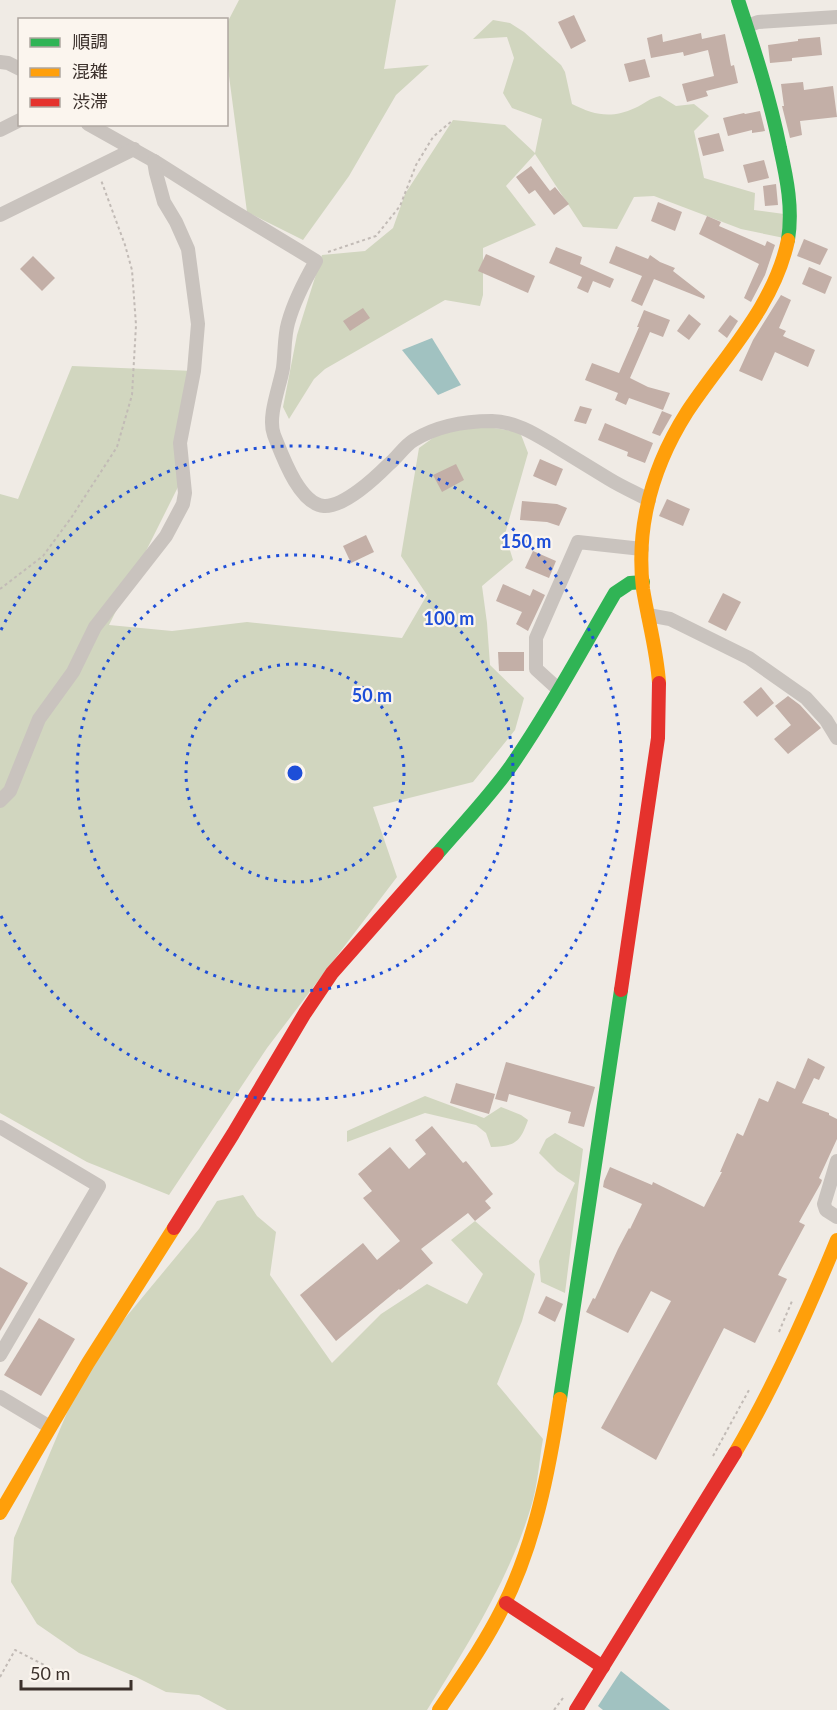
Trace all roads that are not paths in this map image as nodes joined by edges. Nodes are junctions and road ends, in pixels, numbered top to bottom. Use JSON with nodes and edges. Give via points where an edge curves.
{"nodes":[{"id":1,"x":738,"y":0,"type":"edge"},
{"id":2,"x":837,"y":17,"type":"edge"},
{"id":3,"x":747,"y":26,"type":"junction"},
{"id":4,"x":0,"y":62,"type":"edge"},
{"id":5,"x":18,"y":68,"type":"edge"},
{"id":6,"x":18,"y":121,"type":"edge"},
{"id":7,"x":92,"y":126,"type":"edge"},
{"id":8,"x":0,"y":130,"type":"edge"},
{"id":9,"x":134,"y":149,"type":"junction"},
{"id":10,"x":154,"y":161,"type":"junction"},
{"id":11,"x":0,"y":214,"type":"edge"},
{"id":12,"x":649,"y":500,"type":"junction"},
{"id":13,"x":642,"y":549,"type":"junction"},
{"id":14,"x":643,"y":582,"type":"junction"},
{"id":15,"x":648,"y":615,"type":"junction"},
{"id":16,"x":558,"y":689,"type":"junction"},
{"id":17,"x":837,"y":710,"type":"edge"},
{"id":18,"x":824,"y":717,"type":"junction"},
{"id":19,"x":837,"y":738,"type":"edge"},
{"id":20,"x":0,"y":801,"type":"edge"},
{"id":21,"x":0,"y":1127,"type":"edge"},
{"id":22,"x":837,"y":1161,"type":"edge"},
{"id":23,"x":837,"y":1217,"type":"edge"},
{"id":24,"x":837,"y":1240,"type":"edge"},
{"id":25,"x":0,"y":1355,"type":"edge"},
{"id":26,"x":0,"y":1397,"type":"edge"},
{"id":27,"x":50,"y":1428,"type":"junction"},
{"id":28,"x":0,"y":1513,"type":"edge"},
{"id":29,"x":506,"y":1603,"type":"junction"},
{"id":30,"x":603,"y":1667,"type":"junction"},
{"id":31,"x":439,"y":1710,"type":"edge"},
{"id":32,"x":576,"y":1710,"type":"edge"}],
"edges":[{"from":1,"to":3,"type":"street"},
{"from":2,"to":3,"type":"street"},
{"from":3,"to":12,"type":"street","via":[[772,108],[786,176],[790,207],[788,239],[774,282],[757,315],[674,435]]},
{"from":4,"to":5,"type":"street"},
{"from":6,"to":8,"type":"street"},
{"from":7,"to":9,"type":"street"},
{"from":9,"to":10,"type":"street"},
{"from":9,"to":11,"type":"street"},
{"from":10,"to":12,"type":"street","via":[[316,261],[288,323],[272,429],[287,467],[305,497],[324,506],[337,503],[362,489],[411,441],[428,432],[495,421],[526,430]]},
{"from":10,"to":20,"type":"street","via":[[165,202],[188,249],[198,324],[194,371],[180,443],[183,504],[166,536],[95,627],[73,672],[39,719],[10,790]]},
{"from":12,"to":13,"type":"street"},
{"from":13,"to":14,"type":"street"},
{"from":13,"to":16,"type":"street","via":[[578,542],[536,638],[536,669]]},
{"from":14,"to":15,"type":"street"},
{"from":14,"to":16,"type":"street","via":[[630,583],[615,592]]},
{"from":15,"to":18,"type":"street","via":[[670,619],[749,658],[806,698]]},
{"from":15,"to":29,"type":"street","via":[[659,687],[656,755],[556,1427],[537,1520]]},
{"from":16,"to":27,"type":"street","via":[[510,767],[479,807],[332,972]]},
{"from":17,"to":18,"type":"street"},
{"from":18,"to":19,"type":"street"},
{"from":21,"to":25,"type":"street","via":[[99,1186]]},
{"from":22,"to":23,"type":"street","via":[[824,1204]]},
{"from":24,"to":30,"type":"street","via":[[802,1324],[753,1422]]},
{"from":26,"to":27,"type":"street"},
{"from":27,"to":28,"type":"street"},
{"from":29,"to":30,"type":"street"},
{"from":29,"to":31,"type":"street"},
{"from":30,"to":32,"type":"street"}]}
